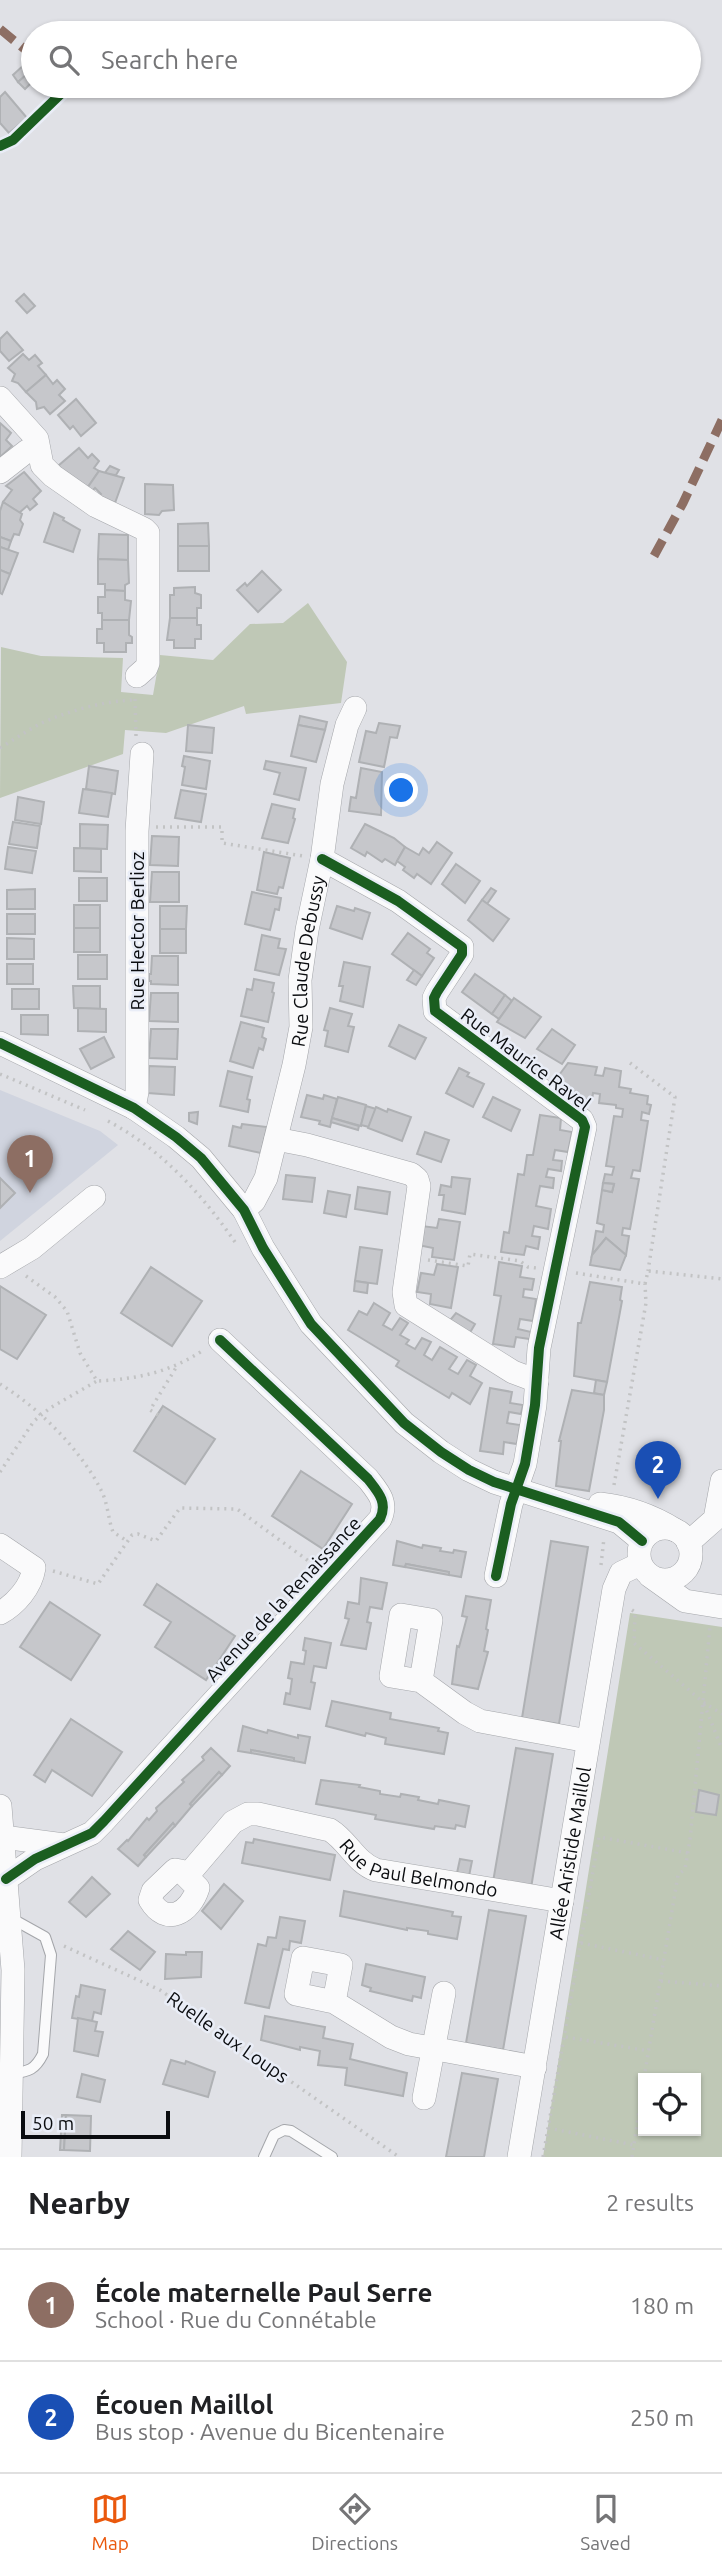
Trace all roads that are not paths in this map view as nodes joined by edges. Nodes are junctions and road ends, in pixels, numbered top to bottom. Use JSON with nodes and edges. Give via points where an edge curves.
{"nodes":[{"id":1,"x":0,"y":398,"type":"edge"},
{"id":2,"x":38,"y":449,"type":"junction"},
{"id":3,"x":0,"y":472,"type":"edge"},
{"id":4,"x":137,"y":676,"type":"road end"},
{"id":5,"x":355,"y":708,"type":"dead end"},
{"id":6,"x":142,"y":754,"type":"road end"},
{"id":7,"x":322,"y":859,"type":"junction"},
{"id":8,"x":0,"y":1044,"type":"edge"},
{"id":9,"x":134,"y":1108,"type":"junction"},
{"id":10,"x":276,"y":1139,"type":"junction"},
{"id":11,"x":94,"y":1197,"type":"dead end"},
{"id":12,"x":244,"y":1210,"type":"junction"},
{"id":13,"x":4,"y":1265,"type":"edge"},
{"id":14,"x":220,"y":1340,"type":"road end"},
{"id":15,"x":537,"y":1381,"type":"junction"},
{"id":16,"x":722,"y":1481,"type":"edge"},
{"id":17,"x":515,"y":1491,"type":"junction"},
{"id":18,"x":544,"y":1499,"type":"junction"},
{"id":19,"x":642,"y":1541,"type":"junction"},
{"id":20,"x":0,"y":1545,"type":"edge"},
{"id":21,"x":685,"y":1545,"type":"junction"},
{"id":22,"x":645,"y":1570,"type":"junction"},
{"id":23,"x":496,"y":1576,"type":"dead end"},
{"id":24,"x":719,"y":1603,"type":"edge"},
{"id":25,"x":0,"y":1613,"type":"edge"},
{"id":26,"x":421,"y":1681,"type":"dead end"},
{"id":27,"x":588,"y":1741,"type":"junction"},
{"id":28,"x":0,"y":1806,"type":"edge"},
{"id":29,"x":1,"y":1837,"type":"edge"},
{"id":30,"x":64,"y":1845,"type":"junction"},
{"id":31,"x":187,"y":1875,"type":"dead end"},
{"id":32,"x":6,"y":1879,"type":"junction"},
{"id":33,"x":562,"y":1901,"type":"junction"},
{"id":34,"x":9,"y":1917,"type":"junction"},
{"id":35,"x":444,"y":1993,"type":"dead end"},
{"id":36,"x":334,"y":2002,"type":"dead end"},
{"id":37,"x":433,"y":2048,"type":"junction"},
{"id":38,"x":535,"y":2067,"type":"junction"},
{"id":39,"x":12,"y":2074,"type":"junction"},
{"id":40,"x":424,"y":2098,"type":"dead end"},
{"id":41,"x":10,"y":2157,"type":"edge"},
{"id":42,"x":264,"y":2157,"type":"edge"},
{"id":43,"x":332,"y":2157,"type":"edge"},
{"id":44,"x":519,"y":2157,"type":"edge"}],
"edges":[{"from":1,"to":2,"type":"street","via":[[37,439]]},
{"from":2,"to":3,"type":"street","via":[[27,451]]},
{"from":2,"to":4,"type":"street","via":[[42,465],[70,490],[148,533],[149,654],[146,668]]},
{"from":5,"to":7,"type":"street","name":"Rue Claude Debussy","via":[[332,784]]},
{"from":6,"to":9,"type":"street","name":"Rue Hector Berlioz"},
{"from":7,"to":10,"type":"street","name":"Rue Claude Debussy","via":[[300,971],[301,1027]]},
{"from":7,"to":15,"type":"street","name":"Rue Maurice Ravel","via":[[398,901],[462,947],[434,998],[435,1011],[582,1120],[585,1127],[548,1300]]},
{"from":8,"to":9,"type":"street"},
{"from":9,"to":12,"type":"street","via":[[201,1158]]},
{"from":10,"to":12,"type":"street","name":"Rue Claude Debussy","via":[[266,1178]]},
{"from":10,"to":15,"type":"street","via":[[385,1166],[417,1179],[406,1305],[513,1372]]},
{"from":11,"to":13,"type":"street"},
{"from":12,"to":17,"type":"street","via":[[311,1324],[404,1423],[469,1470]]},
{"from":14,"to":30,"type":"street","name":"Avenue de la Renaissance","via":[[328,1439],[379,1493],[384,1505],[380,1519],[104,1821],[92,1833]]},
{"from":15,"to":17,"type":"street","via":[[525,1464]]},
{"from":16,"to":21,"type":"street","via":[[715,1518]]},
{"from":17,"to":18,"type":"street"},
{"from":17,"to":23,"type":"street"},
{"from":18,"to":19,"type":"street","via":[[619,1522]]},
{"from":18,"to":21,"type":"street","via":[[611,1505],[652,1516]]},
{"from":19,"to":21,"type":"street","via":[[662,1528]]},
{"from":19,"to":22,"type":"street","via":[[639,1550]]},
{"from":20,"to":25,"type":"street","via":[[34,1568],[22,1594]]},
{"from":21,"to":22,"type":"street","via":[[679,1576],[668,1580]]},
{"from":21,"to":24,"type":"street","via":[[697,1584]]},
{"from":22,"to":24,"type":"street","via":[[685,1601]]},
{"from":22,"to":27,"type":"street","name":"Allée Aristide Maillol","via":[[626,1569],[616,1580]]},
{"from":26,"to":27,"type":"street","via":[[480,1721]]},
{"from":27,"to":33,"type":"street","name":"Allée Aristide Maillol"},
{"from":28,"to":29,"type":"street"},
{"from":29,"to":30,"type":"street"},
{"from":29,"to":32,"type":"street"},
{"from":30,"to":32,"type":"street","name":"Avenue de la Renaissance"},
{"from":31,"to":33,"type":"street","name":"Rue Paul Belmondo","via":[[233,1822],[258,1814],[330,1830],[352,1854],[376,1870]]},
{"from":32,"to":34,"type":"street"},
{"from":33,"to":38,"type":"street","name":"Allée Aristide Maillol"},
{"from":34,"to":39,"type":"street"},
{"from":34,"to":39,"type":"lane","via":[[45,1937],[51,1955],[43,2054],[31,2071]]},
{"from":35,"to":37,"type":"street"},
{"from":36,"to":37,"type":"street","via":[[391,2037]]},
{"from":37,"to":38,"type":"street"},
{"from":37,"to":40,"type":"street"},
{"from":38,"to":44,"type":"street","name":"Allée Aristide Maillol"},
{"from":39,"to":41,"type":"street"},
{"from":42,"to":43,"type":"lane","via":[[275,2135],[284,2130]]}]}
